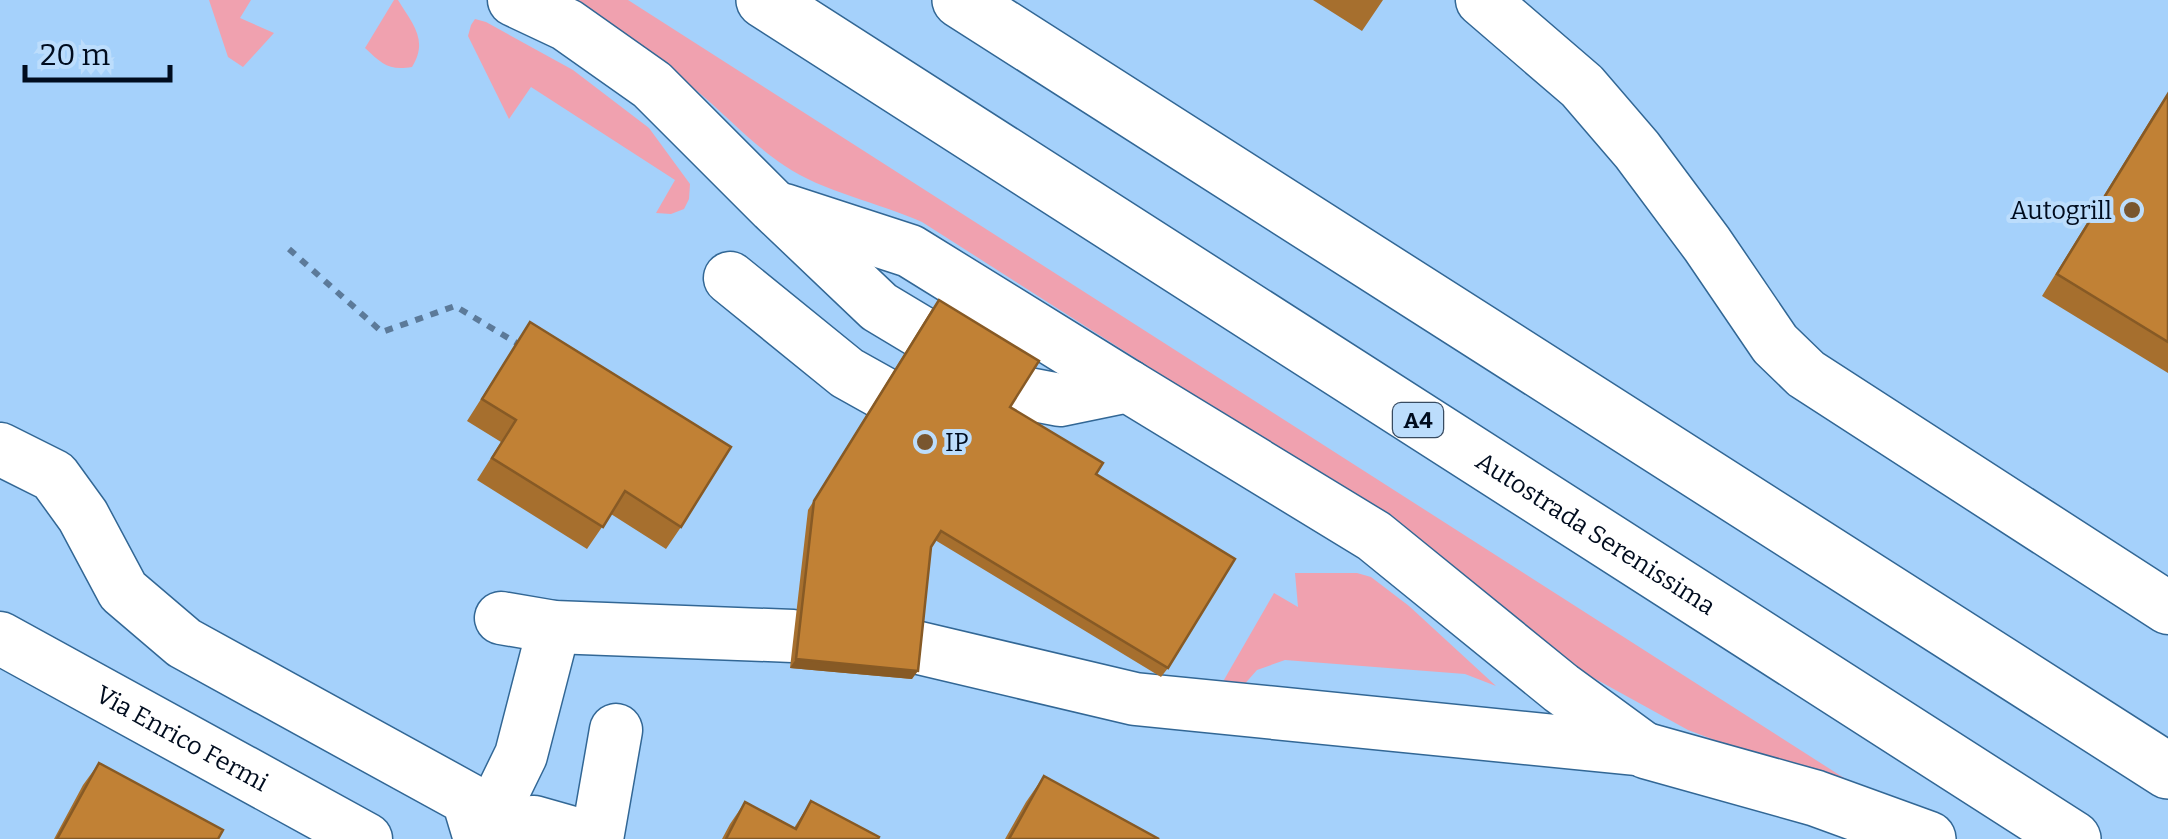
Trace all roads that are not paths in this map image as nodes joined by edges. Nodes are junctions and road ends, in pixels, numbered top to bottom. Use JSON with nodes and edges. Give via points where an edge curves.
{"nodes":[{"id":1,"x":514,"y":0,"type":"edge"},
{"id":2,"x":764,"y":0,"type":"edge"},
{"id":3,"x":960,"y":0,"type":"edge"},
{"id":4,"x":1482,"y":0,"type":"edge"},
{"id":5,"x":774,"y":207,"type":"junction"},
{"id":6,"x":730,"y":278,"type":"dead end"},
{"id":7,"x":919,"y":331,"type":"edge"},
{"id":8,"x":1128,"y":386,"type":"junction"},
{"id":9,"x":881,"y":392,"type":"edge"},
{"id":10,"x":1038,"y":409,"type":"dead end"},
{"id":11,"x":0,"y":449,"type":"edge"},
{"id":12,"x":2168,"y":608,"type":"edge"},
{"id":13,"x":501,"y":618,"type":"dead end"},
{"id":14,"x":554,"y":627,"type":"junction"},
{"id":15,"x":794,"y":636,"type":"edge"},
{"id":16,"x":0,"y":638,"type":"edge"},
{"id":17,"x":915,"y":647,"type":"edge"},
{"id":18,"x":616,"y":730,"type":"dead end"},
{"id":19,"x":1647,"y":751,"type":"junction"},
{"id":20,"x":2168,"y":771,"type":"edge"},
{"id":21,"x":366,"y":839,"type":"edge"},
{"id":22,"x":480,"y":839,"type":"edge"},
{"id":23,"x":596,"y":839,"type":"edge"},
{"id":24,"x":1928,"y":839,"type":"edge"},
{"id":25,"x":2073,"y":839,"type":"edge"}],
"edges":[{"from":1,"to":5,"type":"street","via":[[567,24],[652,85]]},
{"from":2,"to":25,"type":"highway","name":"Autostrada Serenissima","number":"A4"},
{"from":3,"to":20,"type":"highway"},
{"from":4,"to":12,"type":"street","via":[[1582,86],[1649,166],[1775,344],[1806,374]]},
{"from":5,"to":7,"type":"street","via":[[880,307]]},
{"from":5,"to":8,"type":"street","via":[[910,250]]},
{"from":6,"to":9,"type":"street","via":[[847,373]]},
{"from":8,"to":10,"type":"street"},
{"from":8,"to":19,"type":"street","via":[[1374,536]]},
{"from":11,"to":22,"type":"street","via":[[54,476],[123,591],[184,643],[468,799]]},
{"from":13,"to":14,"type":"street"},
{"from":14,"to":15,"type":"street"},
{"from":14,"to":22,"type":"street","via":[[521,756]]},
{"from":16,"to":21,"type":"street","name":"Via Enrico Fermi"},
{"from":17,"to":19,"type":"street","via":[[1135,699]]},
{"from":18,"to":23,"type":"street"},
{"from":19,"to":24,"type":"highway","via":[[1815,798]]},
{"from":22,"to":23,"type":"street","via":[[505,824],[534,822]]}]}
